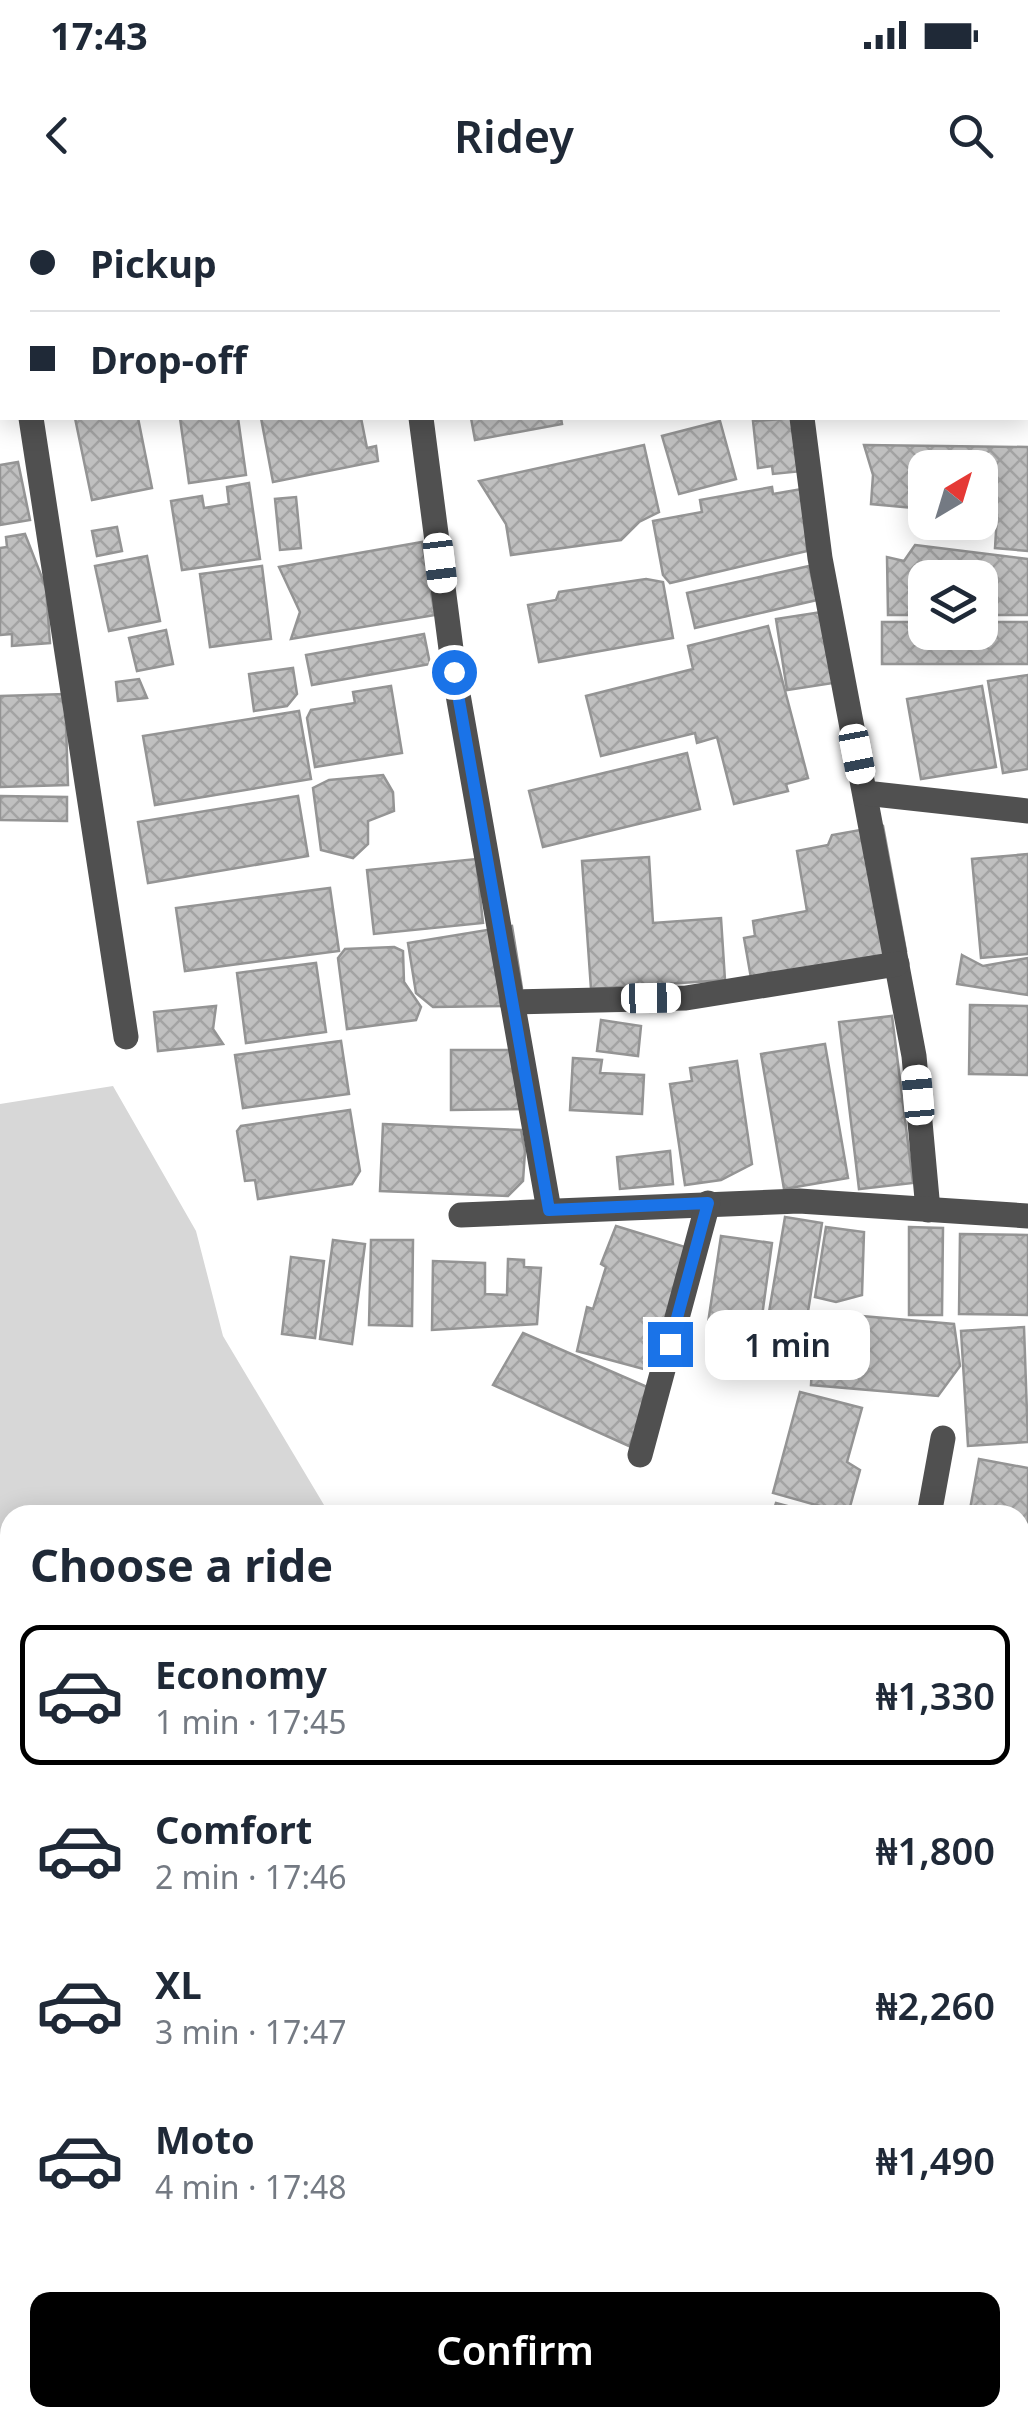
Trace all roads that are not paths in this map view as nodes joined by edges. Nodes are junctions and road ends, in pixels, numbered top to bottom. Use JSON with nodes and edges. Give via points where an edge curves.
{"nodes":[{"id":1,"x":30,"y":420,"type":"edge"},
{"id":2,"x":420,"y":420,"type":"edge"},
{"id":3,"x":802,"y":420,"type":"edge"},
{"id":4,"x":865,"y":793,"type":"junction"},
{"id":5,"x":1028,"y":812,"type":"edge"},
{"id":6,"x":897,"y":964,"type":"junction"},
{"id":7,"x":512,"y":1002,"type":"junction"},
{"id":8,"x":126,"y":1037,"type":"dead end"},
{"id":9,"x":708,"y":1203,"type":"junction"},
{"id":10,"x":549,"y":1210,"type":"junction"},
{"id":11,"x":928,"y":1210,"type":"junction"},
{"id":12,"x":461,"y":1215,"type":"dead end"},
{"id":13,"x":1028,"y":1216,"type":"edge"},
{"id":14,"x":943,"y":1438,"type":"dead end"},
{"id":15,"x":640,"y":1456,"type":"dead end"},
{"id":16,"x":930,"y":1505,"type":"edge"}],
"edges":[{"from":1,"to":8,"type":"street"},
{"from":2,"to":7,"type":"street","via":[[454,672]]},
{"from":3,"to":4,"type":"street","via":[[820,558]]},
{"from":4,"to":5,"type":"street"},
{"from":4,"to":6,"type":"street"},
{"from":6,"to":7,"type":"street","via":[[686,998]]},
{"from":6,"to":11,"type":"street","via":[[914,1056]]},
{"from":7,"to":10,"type":"street"},
{"from":9,"to":10,"type":"street"},
{"from":9,"to":11,"type":"street"},
{"from":9,"to":15,"type":"street"},
{"from":10,"to":12,"type":"street"},
{"from":11,"to":13,"type":"street"},
{"from":14,"to":16,"type":"street"}]}
